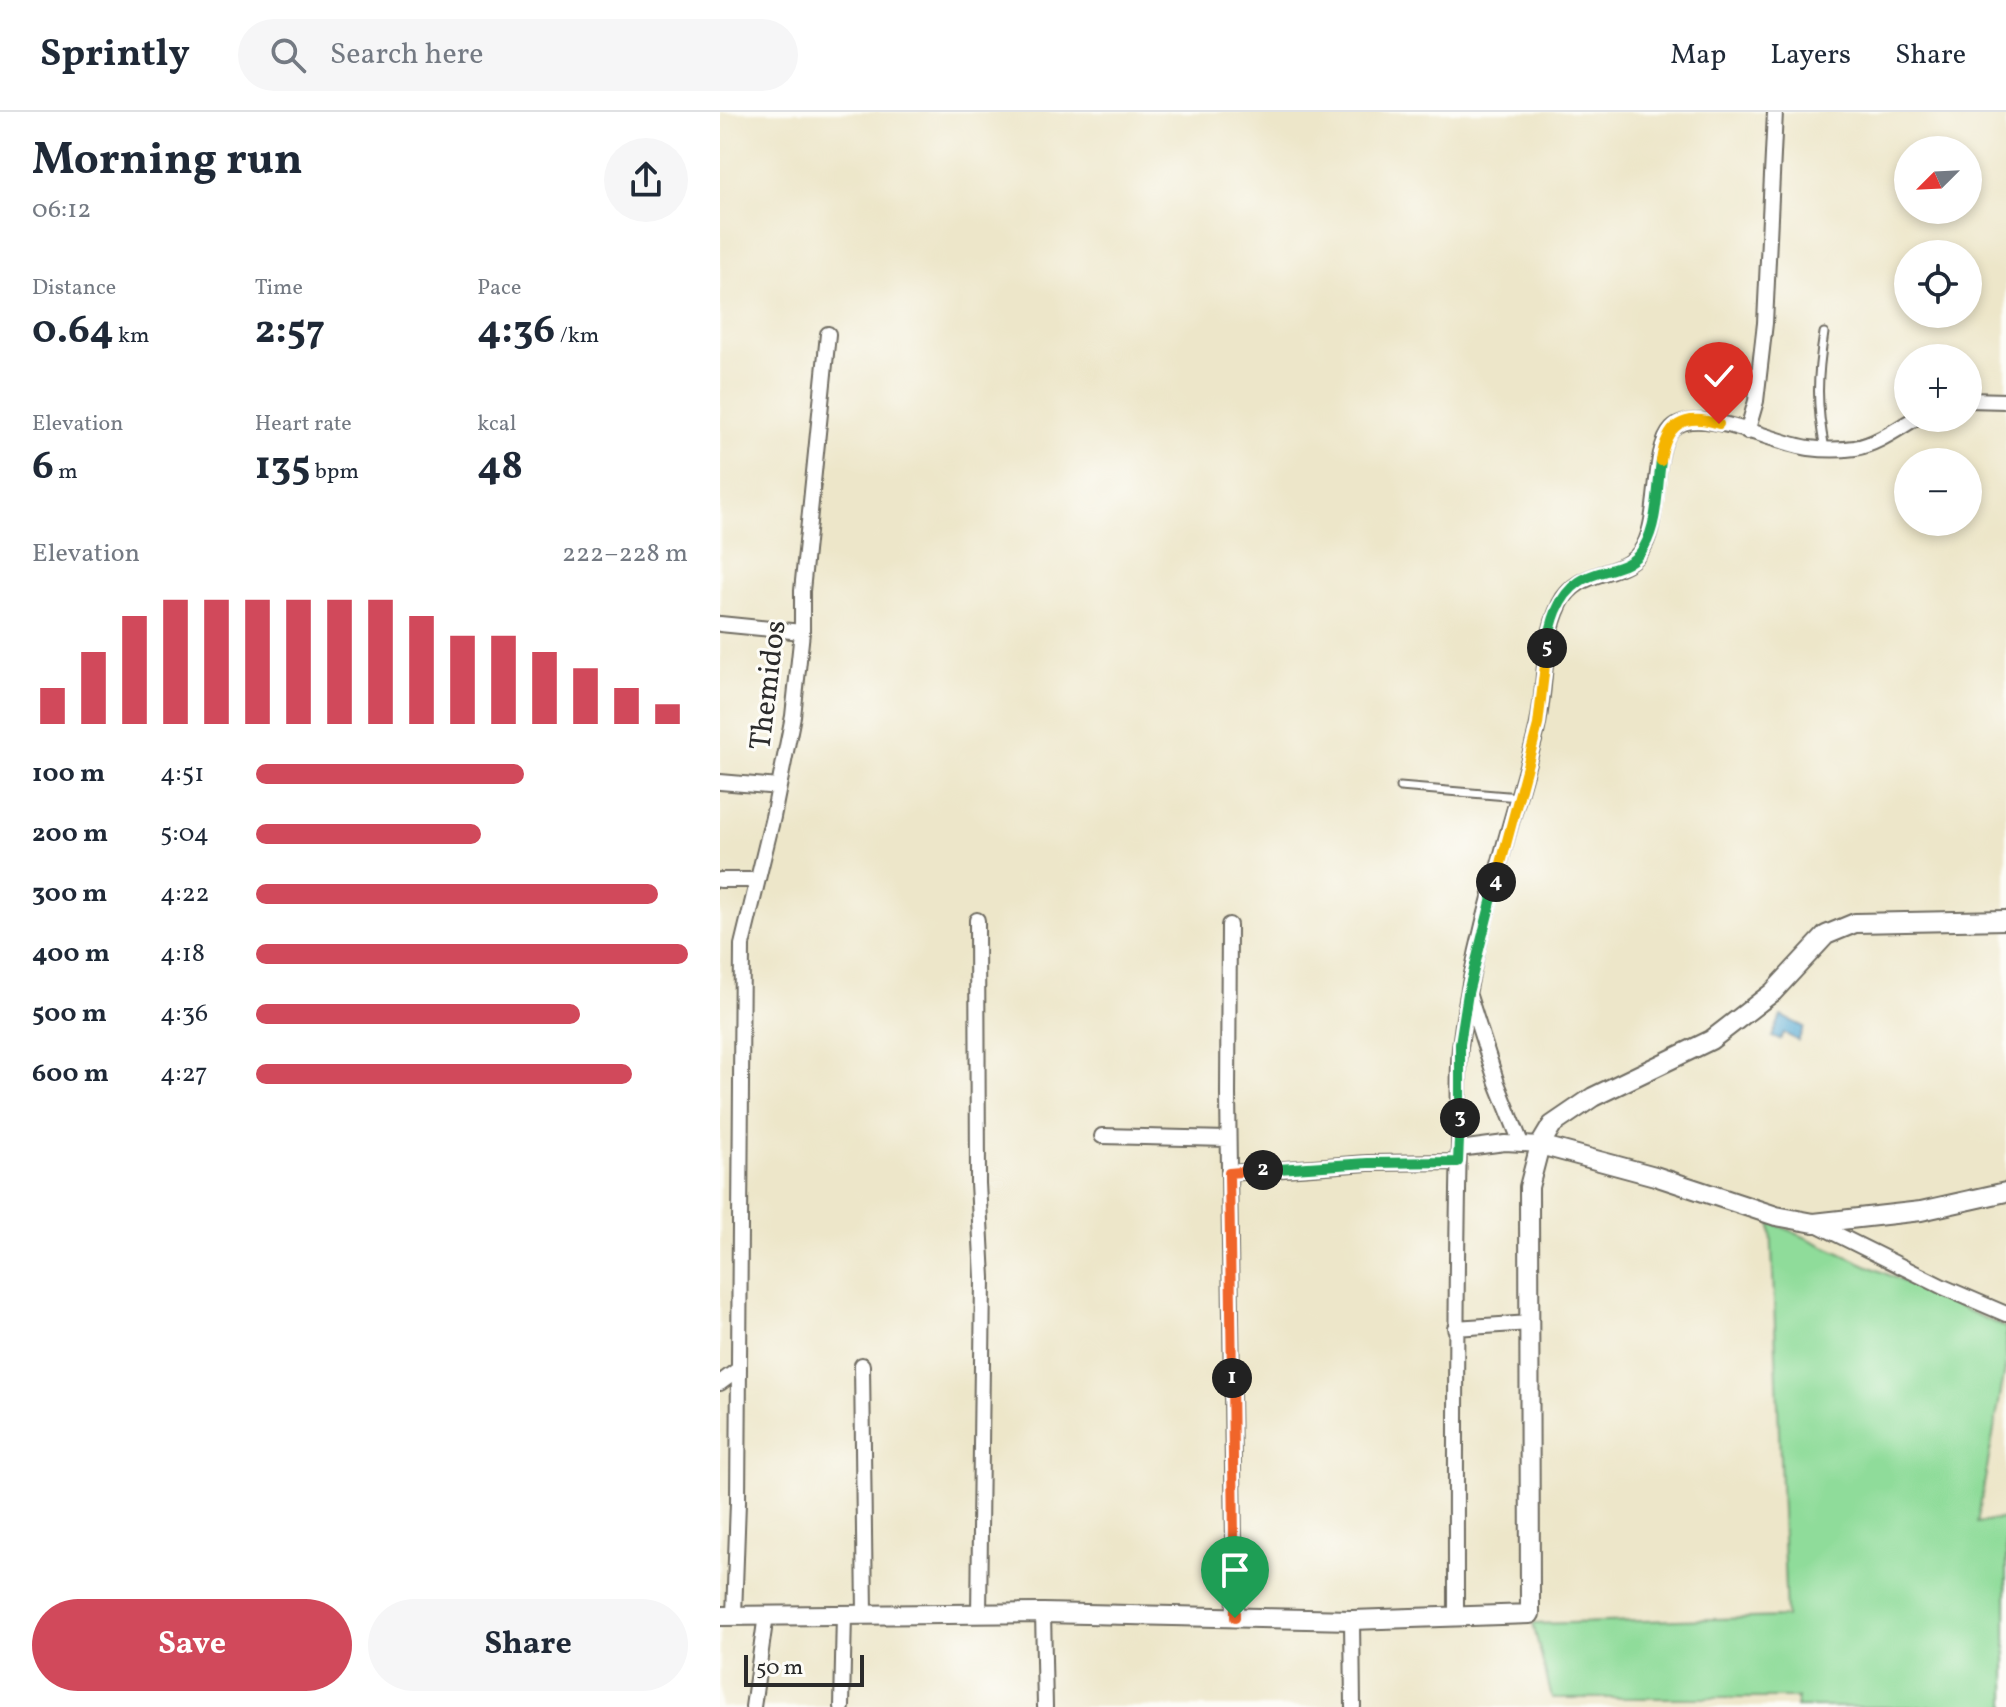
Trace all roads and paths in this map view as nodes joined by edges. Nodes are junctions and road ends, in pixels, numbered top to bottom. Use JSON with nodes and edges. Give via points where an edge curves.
{"nodes":[{"id":1,"x":1775,"y":112,"type":"edge"},
{"id":2,"x":1824,"y":333,"type":"dead end"},
{"id":3,"x":828,"y":334,"type":"dead end"},
{"id":4,"x":2006,"y":388,"type":"edge"},
{"id":5,"x":1982,"y":399,"type":"edge"},
{"id":6,"x":1986,"y":399,"type":"junction"},
{"id":7,"x":2006,"y":401,"type":"edge"},
{"id":8,"x":1894,"y":431,"type":"edge"},
{"id":9,"x":1747,"y":432,"type":"junction"},
{"id":10,"x":1825,"y":449,"type":"junction"},
{"id":11,"x":720,"y":624,"type":"edge"},
{"id":12,"x":802,"y":632,"type":"junction"},
{"id":13,"x":720,"y":782,"type":"edge"},
{"id":14,"x":779,"y":787,"type":"junction"},
{"id":15,"x":1400,"y":787,"type":"dead end"},
{"id":16,"x":1519,"y":797,"type":"junction"},
{"id":17,"x":720,"y":880,"type":"edge"},
{"id":18,"x":757,"y":880,"type":"junction"},
{"id":19,"x":977,"y":920,"type":"dead end"},
{"id":20,"x":2006,"y":920,"type":"edge"},
{"id":21,"x":1229,"y":925,"type":"dead end"},
{"id":22,"x":1468,"y":993,"type":"junction"},
{"id":23,"x":1102,"y":1136,"type":"dead end"},
{"id":24,"x":1228,"y":1139,"type":"junction"},
{"id":25,"x":1530,"y":1144,"type":"junction"},
{"id":26,"x":1459,"y":1156,"type":"junction"},
{"id":27,"x":1229,"y":1173,"type":"junction"},
{"id":28,"x":2006,"y":1192,"type":"edge"},
{"id":29,"x":1814,"y":1223,"type":"junction"},
{"id":30,"x":2006,"y":1314,"type":"edge"},
{"id":31,"x":1530,"y":1323,"type":"junction"},
{"id":32,"x":1455,"y":1328,"type":"junction"},
{"id":33,"x":862,"y":1365,"type":"dead end"},
{"id":34,"x":739,"y":1369,"type":"junction"},
{"id":35,"x":720,"y":1383,"type":"edge"},
{"id":36,"x":1043,"y":1613,"type":"junction"},
{"id":37,"x":844,"y":1614,"type":"junction"},
{"id":38,"x":865,"y":1614,"type":"junction"},
{"id":39,"x":727,"y":1615,"type":"edge"},
{"id":40,"x":766,"y":1615,"type":"junction"},
{"id":41,"x":979,"y":1615,"type":"junction"},
{"id":42,"x":1456,"y":1616,"type":"junction"},
{"id":43,"x":1235,"y":1618,"type":"junction"},
{"id":44,"x":1352,"y":1620,"type":"junction"},
{"id":45,"x":753,"y":1707,"type":"edge"},
{"id":46,"x":842,"y":1707,"type":"edge"},
{"id":47,"x":1045,"y":1707,"type":"edge"},
{"id":48,"x":1353,"y":1707,"type":"edge"}],
"edges":[{"from":1,"to":9,"type":"street","via":[[1765,323]]},
{"from":2,"to":10,"type":"lane","via":[[1817,409]]},
{"from":3,"to":12,"type":"street","name":"Themidos"},
{"from":4,"to":6,"type":"street"},
{"from":5,"to":6,"type":"street"},
{"from":6,"to":7,"type":"street"},
{"from":8,"to":10,"type":"street","via":[[1859,447]]},
{"from":9,"to":10,"type":"street"},
{"from":9,"to":16,"type":"street","via":[[1708,420],[1673,427],[1664,440],[1644,548],[1622,568],[1580,580],[1563,598],[1553,619],[1538,725]]},
{"from":11,"to":12,"type":"street"},
{"from":12,"to":14,"type":"street","name":"Themidos"},
{"from":13,"to":14,"type":"street"},
{"from":14,"to":18,"type":"street","name":"Themidos"},
{"from":15,"to":16,"type":"lane"},
{"from":16,"to":22,"type":"street"},
{"from":17,"to":18,"type":"street"},
{"from":18,"to":34,"type":"street","name":"Themidos","via":[[742,945]]},
{"from":19,"to":41,"type":"street","via":[[983,1278]]},
{"from":20,"to":25,"type":"street","via":[[1855,923],[1826,935],[1773,992],[1711,1040],[1593,1097]]},
{"from":21,"to":24,"type":"street"},
{"from":22,"to":25,"type":"street","via":[[1497,1083]]},
{"from":22,"to":26,"type":"street","via":[[1460,1044]]},
{"from":23,"to":24,"type":"street"},
{"from":24,"to":27,"type":"street"},
{"from":25,"to":26,"type":"street"},
{"from":25,"to":29,"type":"street"},
{"from":25,"to":31,"type":"street"},
{"from":26,"to":27,"type":"street"},
{"from":26,"to":32,"type":"street"},
{"from":27,"to":43,"type":"street"},
{"from":28,"to":29,"type":"street","via":[[1921,1211]]},
{"from":29,"to":30,"type":"street"},
{"from":31,"to":32,"type":"street"},
{"from":31,"to":42,"type":"street","via":[[1530,1614]]},
{"from":32,"to":42,"type":"street"},
{"from":33,"to":38,"type":"street"},
{"from":34,"to":35,"type":"street"},
{"from":34,"to":39,"type":"street","name":"Themidos","via":[[738,1502]]},
{"from":36,"to":41,"type":"street"},
{"from":36,"to":43,"type":"street"},
{"from":36,"to":47,"type":"street"},
{"from":37,"to":38,"type":"street"},
{"from":37,"to":40,"type":"street"},
{"from":37,"to":46,"type":"street"},
{"from":38,"to":41,"type":"street"},
{"from":39,"to":40,"type":"street"},
{"from":40,"to":45,"type":"street"},
{"from":42,"to":44,"type":"street"},
{"from":43,"to":44,"type":"street"},
{"from":44,"to":48,"type":"street"}]}
